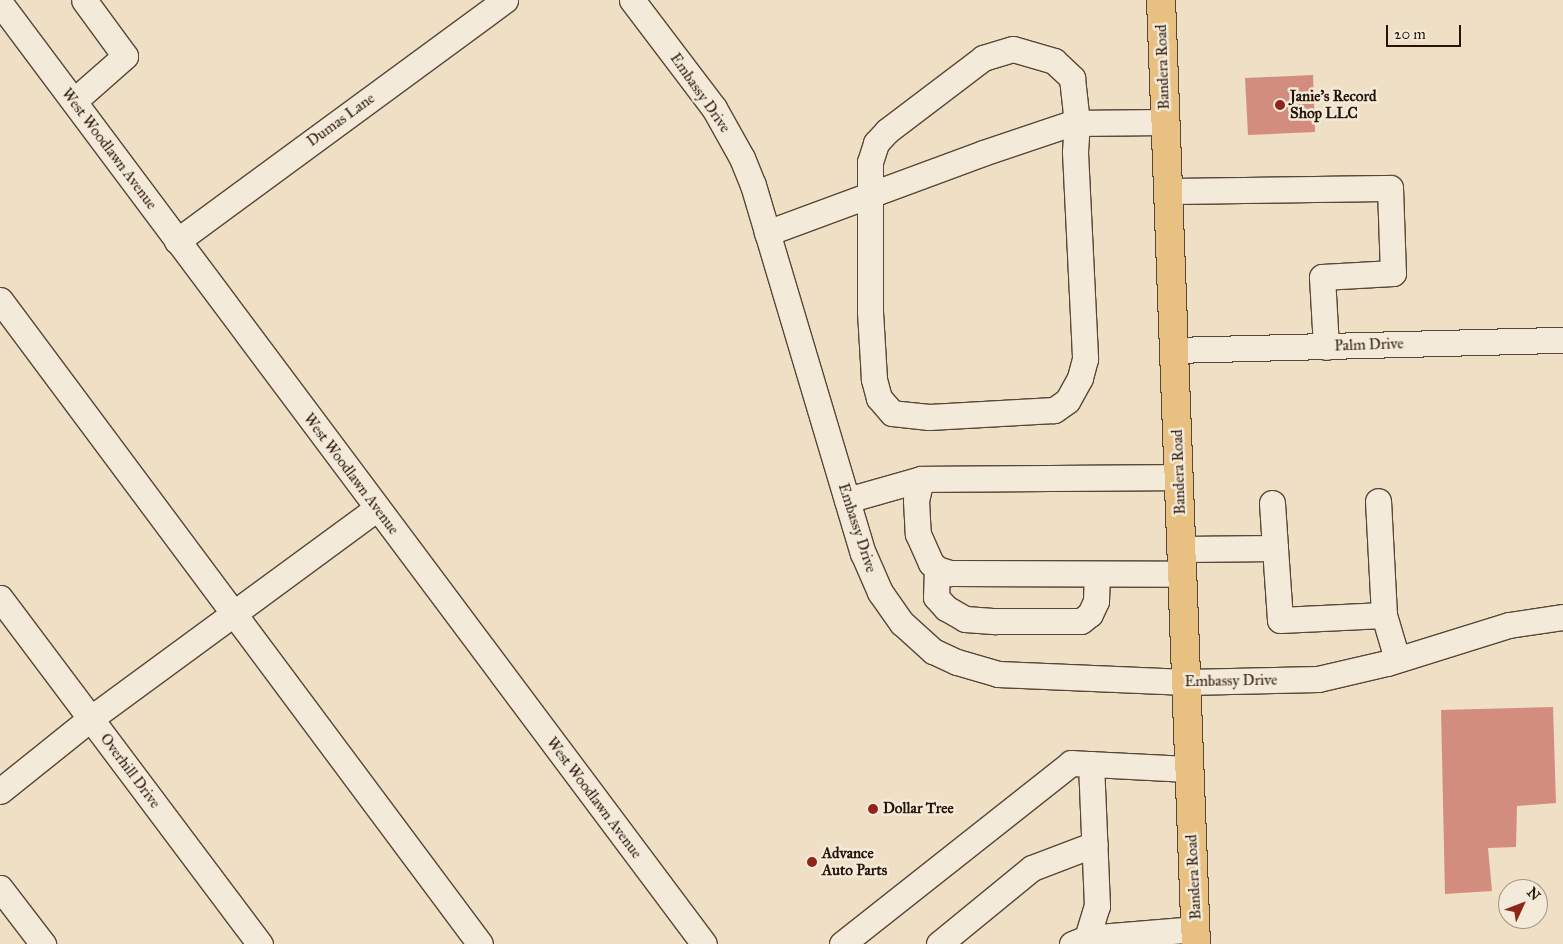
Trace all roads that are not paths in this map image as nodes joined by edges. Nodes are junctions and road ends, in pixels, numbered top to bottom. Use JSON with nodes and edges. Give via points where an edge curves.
{"nodes":[{"id":1,"x":84,"y":0,"type":"edge"},
{"id":2,"x":505,"y":0,"type":"edge"},
{"id":3,"x":632,"y":0,"type":"edge"},
{"id":4,"x":1161,"y":0,"type":"edge"},
{"id":5,"x":0,"y":4,"type":"edge"},
{"id":6,"x":74,"y":101,"type":"junction"},
{"id":7,"x":1165,"y":122,"type":"junction"},
{"id":8,"x":1077,"y":123,"type":"junction"},
{"id":9,"x":1168,"y":191,"type":"junction"},
{"id":10,"x":872,"y":194,"type":"junction"},
{"id":11,"x":767,"y":233,"type":"junction"},
{"id":12,"x":177,"y":241,"type":"junction"},
{"id":13,"x":0,"y":300,"type":"edge"},
{"id":14,"x":1563,"y":340,"type":"edge"},
{"id":15,"x":1326,"y":346,"type":"junction"},
{"id":16,"x":1174,"y":350,"type":"junction"},
{"id":17,"x":1179,"y":477,"type":"junction"},
{"id":18,"x":921,"y":479,"type":"junction"},
{"id":19,"x":847,"y":500,"type":"junction"},
{"id":20,"x":1378,"y":501,"type":"dead end"},
{"id":21,"x":1272,"y":503,"type":"dead end"},
{"id":22,"x":377,"y":508,"type":"junction"},
{"id":23,"x":1275,"y":548,"type":"junction"},
{"id":24,"x":1183,"y":562,"type":"junction"},
{"id":25,"x":937,"y":570,"type":"junction"},
{"id":26,"x":1097,"y":574,"type":"junction"},
{"id":27,"x":0,"y":598,"type":"edge"},
{"id":28,"x":235,"y":614,"type":"junction"},
{"id":29,"x":1384,"y":616,"type":"junction"},
{"id":30,"x":1563,"y":616,"type":"edge"},
{"id":31,"x":1397,"y":659,"type":"junction"},
{"id":32,"x":1187,"y":682,"type":"junction"},
{"id":33,"x":90,"y":719,"type":"junction"},
{"id":34,"x":1091,"y":764,"type":"junction"},
{"id":35,"x":1190,"y":769,"type":"junction"},
{"id":36,"x":0,"y":791,"type":"edge"},
{"id":37,"x":1095,"y":844,"type":"junction"},
{"id":38,"x":0,"y":888,"type":"edge"},
{"id":39,"x":1196,"y":937,"type":"edge"},
{"id":40,"x":1082,"y":942,"type":"edge"},
{"id":41,"x":43,"y":944,"type":"edge"},
{"id":42,"x":260,"y":944,"type":"edge"},
{"id":43,"x":480,"y":944,"type":"edge"},
{"id":44,"x":704,"y":944,"type":"edge"},
{"id":45,"x":842,"y":944,"type":"edge"},
{"id":46,"x":939,"y":944,"type":"edge"}],
"edges":[{"from":1,"to":6,"type":"street","via":[[125,56]]},
{"from":2,"to":12,"type":"street","name":"Dumas Lane"},
{"from":3,"to":11,"type":"street","name":"Embassy Drive","via":[[714,108],[742,158]]},
{"from":4,"to":7,"type":"main road","name":"Bandera Road"},
{"from":5,"to":6,"type":"street","name":"West Woodlawn Avenue"},
{"from":6,"to":12,"type":"street","name":"West Woodlawn Avenue"},
{"from":7,"to":8,"type":"street"},
{"from":7,"to":9,"type":"main road","name":"Bandera Road"},
{"from":8,"to":10,"type":"street"},
{"from":8,"to":10,"type":"street","via":[[1072,78],[1054,61],[1013,49],[983,58],[887,131],[876,143],[870,162]]},
{"from":8,"to":10,"type":"street","via":[[1075,152],[1085,359],[1080,378],[1067,401],[1054,410],[929,417],[892,413],[880,398],[874,379],[870,312]]},
{"from":9,"to":15,"type":"street","via":[[1390,188],[1393,273],[1322,277]]},
{"from":9,"to":16,"type":"main road","name":"Bandera Road"},
{"from":10,"to":11,"type":"street"},
{"from":11,"to":19,"type":"street","name":"Embassy Drive"},
{"from":12,"to":22,"type":"street","name":"West Woodlawn Avenue"},
{"from":13,"to":28,"type":"street"},
{"from":14,"to":15,"type":"street","name":"Palm Drive"},
{"from":15,"to":16,"type":"street","name":"Palm Drive"},
{"from":16,"to":17,"type":"main road","name":"Bandera Road"},
{"from":17,"to":18,"type":"street"},
{"from":17,"to":24,"type":"main road","name":"Bandera Road"},
{"from":18,"to":19,"type":"street"},
{"from":18,"to":25,"type":"street","via":[[916,500],[918,534]]},
{"from":19,"to":32,"type":"street","name":"Embassy Drive","via":[[863,553],[880,592],[902,622],[933,651],[998,674]]},
{"from":20,"to":29,"type":"street"},
{"from":21,"to":23,"type":"street"},
{"from":22,"to":28,"type":"street"},
{"from":22,"to":44,"type":"street","name":"West Woodlawn Avenue"},
{"from":23,"to":24,"type":"street"},
{"from":23,"to":29,"type":"street","via":[[1280,620]]},
{"from":24,"to":26,"type":"street"},
{"from":24,"to":32,"type":"main road","name":"Bandera Road"},
{"from":25,"to":26,"type":"street"},
{"from":25,"to":26,"type":"street","via":[[936,597],[946,608],[966,619],[996,622],[1081,621],[1090,614],[1096,601]]},
{"from":27,"to":33,"type":"street","name":"Overhill Drive"},
{"from":28,"to":33,"type":"street"},
{"from":28,"to":43,"type":"street"},
{"from":29,"to":31,"type":"street"},
{"from":30,"to":31,"type":"street","name":"Embassy Drive","via":[[1509,625]]},
{"from":31,"to":32,"type":"street","name":"Embassy Drive","via":[[1318,679]]},
{"from":32,"to":35,"type":"main road","name":"Bandera Road"},
{"from":33,"to":36,"type":"street"},
{"from":33,"to":42,"type":"street","name":"Overhill Drive"},
{"from":34,"to":35,"type":"street"},
{"from":34,"to":37,"type":"street"},
{"from":34,"to":45,"type":"street","via":[[1071,763]]},
{"from":35,"to":39,"type":"main road","name":"Bandera Road"},
{"from":37,"to":40,"type":"street","via":[[1097,906]]},
{"from":37,"to":46,"type":"street","via":[[1032,868]]},
{"from":38,"to":41,"type":"street"},
{"from":39,"to":40,"type":"street"}]}
